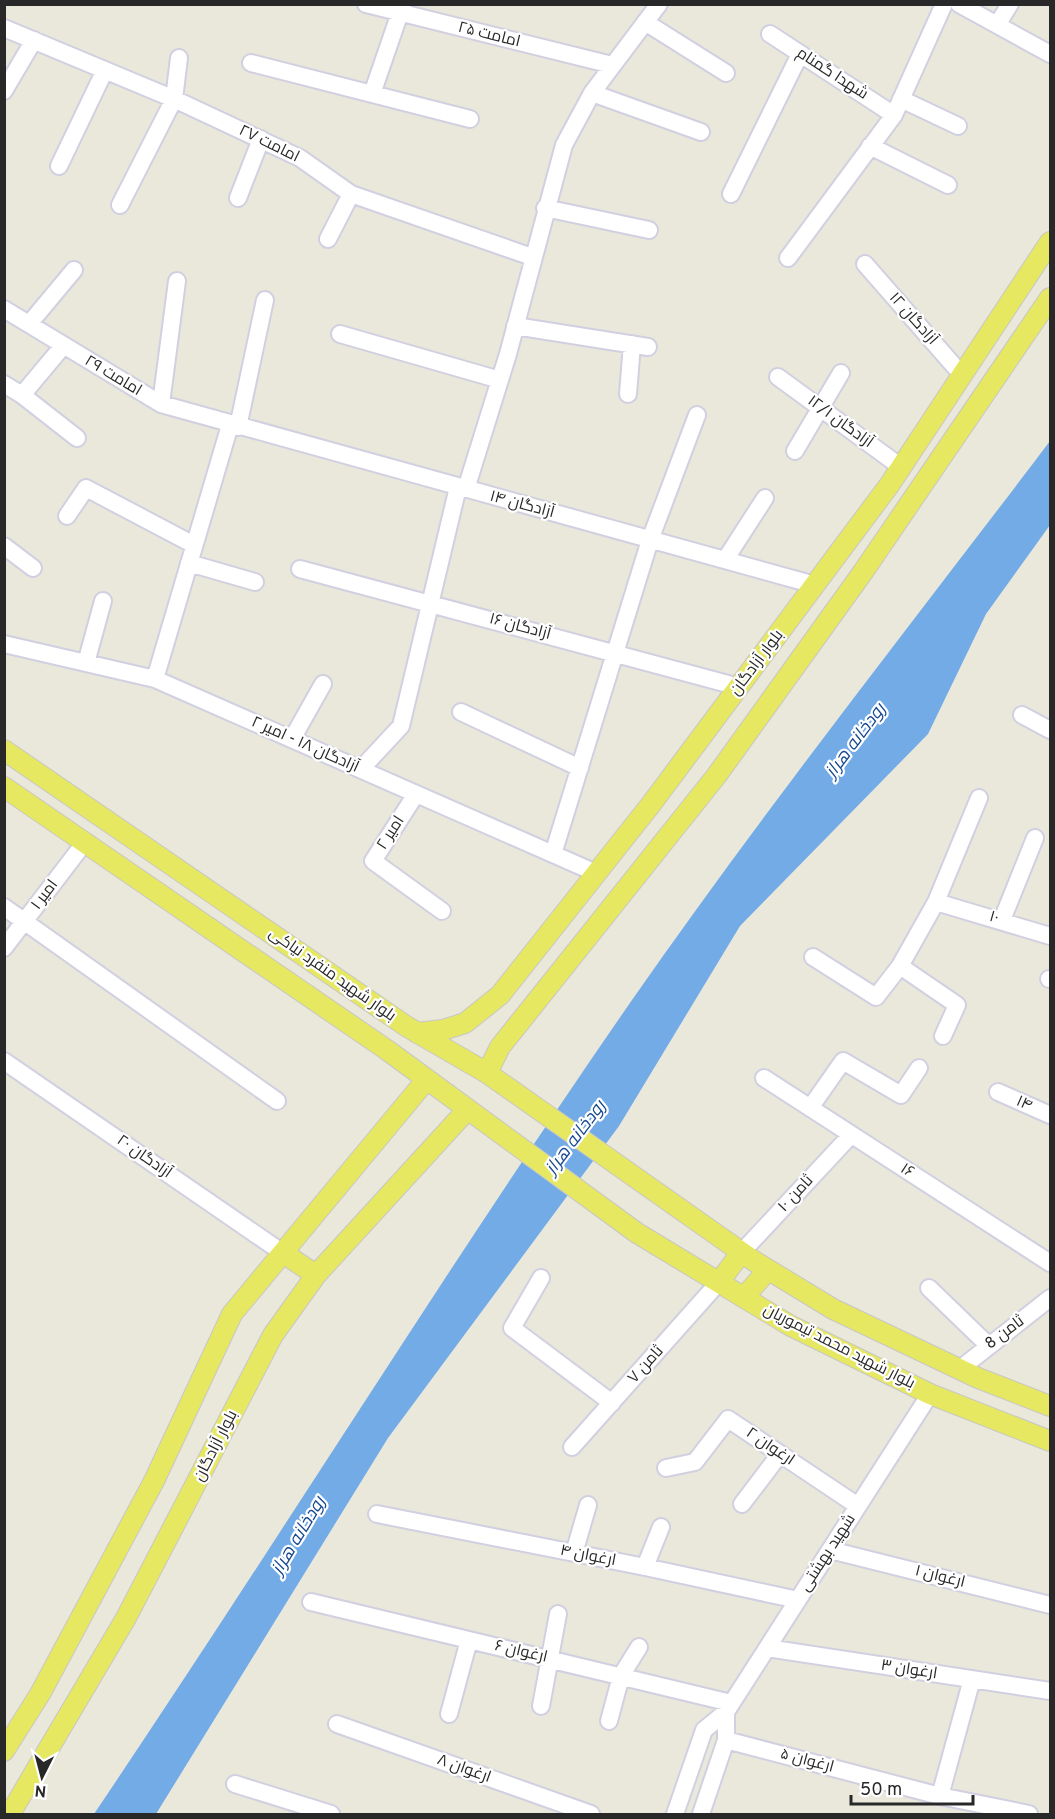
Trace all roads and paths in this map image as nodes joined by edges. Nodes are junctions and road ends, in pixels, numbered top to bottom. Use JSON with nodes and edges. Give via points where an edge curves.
{"nodes":[{"id":1,"x":366,"y":4,"type":"edge"},
{"id":2,"x":659,"y":4,"type":"edge"},
{"id":3,"x":944,"y":4,"type":"edge"},
{"id":4,"x":959,"y":4,"type":"edge"},
{"id":5,"x":1010,"y":4,"type":"edge"},
{"id":6,"x":401,"y":9,"type":"edge"},
{"id":7,"x":645,"y":22,"type":"junction"},
{"id":8,"x":997,"y":25,"type":"junction"},
{"id":9,"x":4,"y":28,"type":"edge"},
{"id":10,"x":770,"y":34,"type":"dead end"},
{"id":11,"x":34,"y":40,"type":"junction"},
{"id":12,"x":800,"y":54,"type":"junction"},
{"id":13,"x":1050,"y":54,"type":"edge"},
{"id":14,"x":179,"y":58,"type":"dead end"},
{"id":15,"x":251,"y":63,"type":"dead end"},
{"id":16,"x":612,"y":65,"type":"junction"},
{"id":17,"x":105,"y":70,"type":"junction"},
{"id":18,"x":726,"y":73,"type":"dead end"},
{"id":19,"x":4,"y":91,"type":"edge"},
{"id":20,"x":592,"y":93,"type":"junction"},
{"id":21,"x":372,"y":94,"type":"junction"},
{"id":22,"x":174,"y":99,"type":"junction"},
{"id":23,"x":901,"y":99,"type":"junction"},
{"id":24,"x":894,"y":115,"type":"junction"},
{"id":25,"x":470,"y":119,"type":"dead end"},
{"id":26,"x":958,"y":126,"type":"dead end"},
{"id":27,"x":701,"y":132,"type":"dead end"},
{"id":28,"x":261,"y":139,"type":"junction"},
{"id":29,"x":870,"y":146,"type":"junction"},
{"id":30,"x":59,"y":166,"type":"dead end"},
{"id":31,"x":948,"y":185,"type":"dead end"},
{"id":32,"x":351,"y":194,"type":"junction"},
{"id":33,"x":731,"y":194,"type":"dead end"},
{"id":34,"x":238,"y":198,"type":"dead end"},
{"id":35,"x":120,"y":205,"type":"dead end"},
{"id":36,"x":545,"y":208,"type":"junction"},
{"id":37,"x":649,"y":230,"type":"dead end"},
{"id":38,"x":328,"y":239,"type":"dead end"},
{"id":39,"x":1050,"y":242,"type":"edge"},
{"id":40,"x":532,"y":257,"type":"junction"},
{"id":41,"x":788,"y":258,"type":"dead end"},
{"id":42,"x":865,"y":264,"type":"dead end"},
{"id":43,"x":74,"y":270,"type":"dead end"},
{"id":44,"x":177,"y":281,"type":"dead end"},
{"id":45,"x":1050,"y":298,"type":"edge"},
{"id":46,"x":265,"y":300,"type":"dead end"},
{"id":47,"x":4,"y":309,"type":"edge"},
{"id":48,"x":29,"y":324,"type":"junction"},
{"id":49,"x":515,"y":326,"type":"junction"},
{"id":50,"x":340,"y":334,"type":"dead end"},
{"id":51,"x":63,"y":346,"type":"junction"},
{"id":52,"x":842,"y":373,"type":"dead end"},
{"id":53,"x":962,"y":375,"type":"junction"},
{"id":54,"x":778,"y":377,"type":"dead end"},
{"id":55,"x":500,"y":380,"type":"junction"},
{"id":56,"x":4,"y":384,"type":"edge"},
{"id":57,"x":628,"y":394,"type":"dead end"},
{"id":58,"x":22,"y":395,"type":"junction"},
{"id":59,"x":161,"y":404,"type":"junction"},
{"id":60,"x":820,"y":408,"type":"junction"},
{"id":61,"x":697,"y":415,"type":"dead end"},
{"id":62,"x":234,"y":426,"type":"junction"},
{"id":63,"x":77,"y":438,"type":"dead end"},
{"id":64,"x":795,"y":451,"type":"dead end"},
{"id":65,"x":901,"y":467,"type":"junction"},
{"id":66,"x":462,"y":488,"type":"junction"},
{"id":67,"x":765,"y":498,"type":"dead end"},
{"id":68,"x":67,"y":516,"type":"dead end"},
{"id":69,"x":650,"y":540,"type":"junction"},
{"id":70,"x":194,"y":545,"type":"junction"},
{"id":71,"x":4,"y":546,"type":"edge"},
{"id":72,"x":725,"y":560,"type":"junction"},
{"id":73,"x":189,"y":563,"type":"junction"},
{"id":74,"x":33,"y":568,"type":"dead end"},
{"id":75,"x":300,"y":569,"type":"dead end"},
{"id":76,"x":255,"y":582,"type":"dead end"},
{"id":77,"x":815,"y":585,"type":"junction"},
{"id":78,"x":103,"y":601,"type":"dead end"},
{"id":79,"x":431,"y":602,"type":"junction"},
{"id":80,"x":4,"y":644,"type":"edge"},
{"id":81,"x":615,"y":653,"type":"junction"},
{"id":82,"x":86,"y":663,"type":"junction"},
{"id":83,"x":155,"y":679,"type":"junction"},
{"id":84,"x":323,"y":684,"type":"dead end"},
{"id":85,"x":740,"y":687,"type":"junction"},
{"id":86,"x":461,"y":712,"type":"dead end"},
{"id":87,"x":1022,"y":715,"type":"dead end"},
{"id":88,"x":1050,"y":730,"type":"edge"},
{"id":89,"x":292,"y":739,"type":"junction"},
{"id":90,"x":4,"y":750,"type":"edge"},
{"id":91,"x":580,"y":768,"type":"junction"},
{"id":92,"x":361,"y":769,"type":"junction"},
{"id":93,"x":4,"y":787,"type":"edge"},
{"id":94,"x":660,"y":792,"type":"junction"},
{"id":95,"x":416,"y":794,"type":"junction"},
{"id":96,"x":979,"y":798,"type":"dead end"},
{"id":97,"x":689,"y":810,"type":"junction"},
{"id":98,"x":1035,"y":838,"type":"dead end"},
{"id":99,"x":85,"y":842,"type":"junction"},
{"id":100,"x":553,"y":854,"type":"junction"},
{"id":101,"x":596,"y":873,"type":"junction"},
{"id":102,"x":205,"y":887,"type":"junction"},
{"id":103,"x":936,"y":902,"type":"junction"},
{"id":104,"x":4,"y":907,"type":"edge"},
{"id":105,"x":442,"y":911,"type":"dead end"},
{"id":106,"x":188,"y":913,"type":"junction"},
{"id":107,"x":251,"y":920,"type":"junction"},
{"id":108,"x":1002,"y":920,"type":"junction"},
{"id":109,"x":25,"y":922,"type":"junction"},
{"id":110,"x":1050,"y":936,"type":"edge"},
{"id":111,"x":231,"y":943,"type":"junction"},
{"id":112,"x":4,"y":948,"type":"edge"},
{"id":113,"x":813,"y":957,"type":"dead end"},
{"id":114,"x":900,"y":966,"type":"junction"},
{"id":115,"x":417,"y":1033,"type":"junction"},
{"id":116,"x":943,"y":1036,"type":"dead end"},
{"id":117,"x":4,"y":1061,"type":"edge"},
{"id":118,"x":919,"y":1068,"type":"dead end"},
{"id":119,"x":487,"y":1073,"type":"junction"},
{"id":120,"x":764,"y":1078,"type":"dead end"},
{"id":121,"x":427,"y":1079,"type":"junction"},
{"id":122,"x":998,"y":1092,"type":"dead end"},
{"id":123,"x":277,"y":1101,"type":"dead end"},
{"id":124,"x":810,"y":1108,"type":"junction"},
{"id":125,"x":467,"y":1110,"type":"junction"},
{"id":126,"x":1050,"y":1116,"type":"edge"},
{"id":127,"x":851,"y":1135,"type":"junction"},
{"id":128,"x":661,"y":1197,"type":"joint"},
{"id":129,"x":637,"y":1233,"type":"joint"},
{"id":130,"x":283,"y":1253,"type":"junction"},
{"id":131,"x":741,"y":1253,"type":"junction"},
{"id":132,"x":1050,"y":1263,"type":"edge"},
{"id":133,"x":768,"y":1270,"type":"junction"},
{"id":134,"x":316,"y":1275,"type":"junction"},
{"id":135,"x":541,"y":1278,"type":"dead end"},
{"id":136,"x":719,"y":1282,"type":"junction"},
{"id":137,"x":928,"y":1288,"type":"dead end"},
{"id":138,"x":744,"y":1297,"type":"junction"},
{"id":139,"x":1050,"y":1299,"type":"edge"},
{"id":140,"x":988,"y":1345,"type":"junction"},
{"id":141,"x":960,"y":1369,"type":"junction"},
{"id":142,"x":930,"y":1394,"type":"junction"},
{"id":143,"x":612,"y":1403,"type":"junction"},
{"id":144,"x":1050,"y":1406,"type":"edge"},
{"id":145,"x":1050,"y":1441,"type":"edge"},
{"id":146,"x":572,"y":1447,"type":"dead end"},
{"id":147,"x":780,"y":1454,"type":"junction"},
{"id":148,"x":666,"y":1468,"type":"dead end"},
{"id":149,"x":742,"y":1504,"type":"dead end"},
{"id":150,"x":588,"y":1505,"type":"dead end"},
{"id":151,"x":858,"y":1506,"type":"junction"},
{"id":152,"x":377,"y":1514,"type":"dead end"},
{"id":153,"x":661,"y":1527,"type":"dead end"},
{"id":154,"x":830,"y":1550,"type":"junction"},
{"id":155,"x":574,"y":1553,"type":"junction"},
{"id":156,"x":645,"y":1567,"type":"junction"},
{"id":157,"x":798,"y":1600,"type":"junction"},
{"id":158,"x":311,"y":1602,"type":"dead end"},
{"id":159,"x":1050,"y":1605,"type":"edge"},
{"id":160,"x":558,"y":1614,"type":"dead end"},
{"id":161,"x":469,"y":1640,"type":"junction"},
{"id":162,"x":639,"y":1647,"type":"dead end"},
{"id":163,"x":767,"y":1648,"type":"junction"},
{"id":164,"x":550,"y":1659,"type":"junction"},
{"id":165,"x":621,"y":1676,"type":"junction"},
{"id":166,"x":972,"y":1679,"type":"junction"},
{"id":167,"x":1050,"y":1691,"type":"edge"},
{"id":168,"x":541,"y":1706,"type":"dead end"},
{"id":169,"x":728,"y":1708,"type":"junction"},
{"id":170,"x":449,"y":1714,"type":"dead end"},
{"id":171,"x":609,"y":1721,"type":"dead end"},
{"id":172,"x":336,"y":1724,"type":"dead end"},
{"id":173,"x":726,"y":1740,"type":"junction"},
{"id":174,"x":4,"y":1751,"type":"edge"},
{"id":175,"x":235,"y":1784,"type":"dead end"},
{"id":176,"x":940,"y":1796,"type":"junction"},
{"id":177,"x":10,"y":1815,"type":"edge"},
{"id":178,"x":331,"y":1815,"type":"edge"},
{"id":179,"x":591,"y":1815,"type":"edge"},
{"id":180,"x":675,"y":1815,"type":"edge"},
{"id":181,"x":701,"y":1815,"type":"edge"},
{"id":182,"x":1029,"y":1815,"type":"edge"}],
"edges":[{"from":1,"to":6,"type":"street","name":"امامت ۲۵"},
{"from":2,"to":7,"type":"street"},
{"from":3,"to":23,"type":"street"},
{"from":4,"to":8,"type":"street"},
{"from":5,"to":8,"type":"street"},
{"from":6,"to":16,"type":"street","name":"امامت ۲۵"},
{"from":6,"to":21,"type":"street"},
{"from":7,"to":16,"type":"street"},
{"from":7,"to":18,"type":"street"},
{"from":8,"to":13,"type":"street"},
{"from":9,"to":11,"type":"street","name":"امامت ۲۷"},
{"from":10,"to":12,"type":"street","name":"شهدا گمنام"},
{"from":11,"to":17,"type":"street","name":"امامت ۲۷"},
{"from":11,"to":19,"type":"street"},
{"from":12,"to":24,"type":"street","name":"شهدا گمنام"},
{"from":12,"to":33,"type":"street"},
{"from":14,"to":22,"type":"street"},
{"from":15,"to":21,"type":"street"},
{"from":16,"to":20,"type":"street"},
{"from":17,"to":22,"type":"street","name":"امامت ۲۷"},
{"from":17,"to":30,"type":"street"},
{"from":20,"to":27,"type":"street"},
{"from":20,"to":36,"type":"street","via":[[564,145]]},
{"from":21,"to":25,"type":"street"},
{"from":22,"to":28,"type":"street","name":"امامت ۲۷"},
{"from":22,"to":35,"type":"street"},
{"from":23,"to":24,"type":"street"},
{"from":23,"to":26,"type":"street"},
{"from":24,"to":29,"type":"street"},
{"from":28,"to":32,"type":"street","name":"امامت ۲۷","via":[[300,158]]},
{"from":28,"to":34,"type":"street"},
{"from":29,"to":31,"type":"street"},
{"from":29,"to":41,"type":"street"},
{"from":32,"to":38,"type":"street"},
{"from":32,"to":40,"type":"street","name":"امامت ۲۷"},
{"from":36,"to":37,"type":"street"},
{"from":36,"to":40,"type":"street"},
{"from":39,"to":53,"type":"main road","name":"بلوار آزادگان"},
{"from":40,"to":49,"type":"street"},
{"from":42,"to":53,"type":"street","name":"آزادگان ۱۲"},
{"from":43,"to":48,"type":"street"},
{"from":44,"to":59,"type":"street"},
{"from":45,"to":97,"type":"main road","name":"بلوار آزادگان","via":[[863,572]]},
{"from":46,"to":62,"type":"street"},
{"from":47,"to":48,"type":"street","name":"امامت ۲۹"},
{"from":48,"to":51,"type":"street","name":"امامت ۲۹"},
{"from":49,"to":55,"type":"street"},
{"from":49,"to":57,"type":"street","via":[[640,345]]},
{"from":50,"to":55,"type":"street"},
{"from":51,"to":58,"type":"street"},
{"from":51,"to":59,"type":"street","name":"امامت ۲۹"},
{"from":52,"to":60,"type":"street"},
{"from":53,"to":65,"type":"main road","name":"بلوار آزادگان"},
{"from":54,"to":60,"type":"street","name":"آزادگان ۱۲/۱"},
{"from":55,"to":66,"type":"street"},
{"from":56,"to":58,"type":"street"},
{"from":58,"to":63,"type":"street"},
{"from":59,"to":62,"type":"street","name":"امامت ۲۹"},
{"from":60,"to":64,"type":"street"},
{"from":60,"to":65,"type":"street","name":"آزادگان ۱۲/۱"},
{"from":61,"to":69,"type":"street"},
{"from":62,"to":66,"type":"street","name":"آزادگان ۱۴"},
{"from":62,"to":70,"type":"street"},
{"from":65,"to":77,"type":"main road","name":"بلوار آزادگان"},
{"from":66,"to":69,"type":"street","name":"آزادگان ۱۴"},
{"from":66,"to":79,"type":"street"},
{"from":67,"to":72,"type":"street"},
{"from":68,"to":70,"type":"street","via":[[86,488]]},
{"from":69,"to":72,"type":"street","name":"آزادگان ۱۴"},
{"from":69,"to":81,"type":"street"},
{"from":70,"to":73,"type":"street"},
{"from":71,"to":74,"type":"street"},
{"from":72,"to":77,"type":"street","name":"آزادگان ۱۴"},
{"from":73,"to":76,"type":"street"},
{"from":73,"to":83,"type":"street"},
{"from":75,"to":79,"type":"street","name":"آزادگان ۱۶"},
{"from":77,"to":85,"type":"main road","name":"بلوار آزادگان"},
{"from":78,"to":82,"type":"street"},
{"from":79,"to":81,"type":"street","name":"آزادگان ۱۶"},
{"from":79,"to":92,"type":"street","via":[[401,726]]},
{"from":80,"to":82,"type":"street","name":"آزادگان ۱۸ - امیر ۲"},
{"from":81,"to":85,"type":"street","name":"آزادگان ۱۶"},
{"from":81,"to":91,"type":"street"},
{"from":82,"to":83,"type":"street","name":"آزادگان ۱۸ - امیر ۲"},
{"from":83,"to":89,"type":"street","name":"آزادگان ۱۸ - امیر ۲"},
{"from":84,"to":89,"type":"street"},
{"from":85,"to":94,"type":"main road","name":"بلوار آزادگان"},
{"from":86,"to":91,"type":"street"},
{"from":87,"to":88,"type":"street"},
{"from":89,"to":92,"type":"street","name":"آزادگان ۱۸ - امیر ۲"},
{"from":90,"to":102,"type":"main road","name":"بلوار شهید منفرد نیاکی"},
{"from":91,"to":100,"type":"street"},
{"from":92,"to":95,"type":"street","name":"آزادگان ۱۸ - امیر ۲"},
{"from":93,"to":99,"type":"main road","name":"بلوار شهید منفرد نیاکی"},
{"from":94,"to":97,"type":"main road"},
{"from":94,"to":101,"type":"main road","name":"بلوار آزادگان"},
{"from":95,"to":100,"type":"street","name":"آزادگان ۱۸ - امیر ۲"},
{"from":95,"to":105,"type":"street","name":"امیر ۲","via":[[373,861]]},
{"from":96,"to":103,"type":"street"},
{"from":97,"to":119,"type":"main road","name":"بلوار آزادگان","via":[[500,1047]]},
{"from":98,"to":108,"type":"street"},
{"from":99,"to":106,"type":"main road","name":"بلوار شهید منفرد نیاکی"},
{"from":99,"to":109,"type":"street","name":"امیر ۱"},
{"from":100,"to":101,"type":"street","name":"آزادگان ۱۸ - امیر ۲"},
{"from":101,"to":115,"type":"main road","name":"بلوار آزادگان","via":[[500,995],[465,1023]]},
{"from":102,"to":106,"type":"main road","via":[[206,902],[202,908]]},
{"from":102,"to":107,"type":"main road","name":"بلوار شهید منفرد نیاکی"},
{"from":103,"to":108,"type":"street","name":"۱۰"},
{"from":103,"to":114,"type":"street"},
{"from":104,"to":109,"type":"street"},
{"from":106,"to":111,"type":"main road","name":"بلوار شهید منفرد نیاکی"},
{"from":107,"to":111,"type":"main road","via":[[235,923]]},
{"from":107,"to":115,"type":"main road","name":"بلوار شهید منفرد نیاکی"},
{"from":108,"to":110,"type":"street","name":"۱۰"},
{"from":109,"to":112,"type":"street","name":"امیر ۱"},
{"from":109,"to":123,"type":"street"},
{"from":111,"to":121,"type":"main road","name":"بلوار شهید منفرد نیاکی"},
{"from":113,"to":114,"type":"street","via":[[876,998]]},
{"from":114,"to":116,"type":"street","via":[[957,1005]]},
{"from":115,"to":119,"type":"main road","name":"بلوار شهید منفرد نیاکی"},
{"from":117,"to":130,"type":"street","name":"آزادگان ۲۰"},
{"from":118,"to":124,"type":"street","via":[[901,1095],[843,1061]]},
{"from":119,"to":128,"type":"main road","name":"بلوار شهید منفرد نیاکی"},
{"from":120,"to":124,"type":"street","name":"۱۶"},
{"from":121,"to":125,"type":"main road","name":"بلوار شهید منفرد نیاکی"},
{"from":121,"to":130,"type":"main road"},
{"from":122,"to":126,"type":"street","name":"۱۴"},
{"from":124,"to":127,"type":"street","name":"۱۶"},
{"from":125,"to":129,"type":"main road","name":"بلوار شهید منفرد نیاکی"},
{"from":125,"to":134,"type":"main road","name":"بلوار آزادگان"},
{"from":127,"to":131,"type":"street","name":"ثامن ۱۰"},
{"from":127,"to":132,"type":"street","name":"۱۶"},
{"from":128,"to":131,"type":"main road","name":"بلوار شهید محمد تیموریان"},
{"from":129,"to":136,"type":"main road","name":"بلوار شهید محمد تیموریان"},
{"from":130,"to":134,"type":"main road"},
{"from":130,"to":174,"type":"main road","via":[[232,1314],[153,1481],[40,1694]]},
{"from":131,"to":133,"type":"main road","name":"بلوار شهید محمد تیموریان"},
{"from":131,"to":136,"type":"main road"},
{"from":133,"to":138,"type":"main road"},
{"from":133,"to":141,"type":"main road","name":"بلوار شهید محمد تیموریان","via":[[833,1309]]},
{"from":134,"to":177,"type":"main road","name":"بلوار آزادگان","via":[[273,1335],[126,1618]]},
{"from":135,"to":143,"type":"street","via":[[513,1328]]},
{"from":136,"to":138,"type":"main road","name":"بلوار شهید محمد تیموریان"},
{"from":136,"to":143,"type":"street","name":"ثامن ۷"},
{"from":137,"to":140,"type":"street"},
{"from":138,"to":142,"type":"main road","name":"بلوار شهید محمد تیموریان","via":[[791,1326]]},
{"from":139,"to":140,"type":"street","name":"ثامن 8"},
{"from":140,"to":141,"type":"street","name":"ثامن 8"},
{"from":141,"to":144,"type":"main road","name":"بلوار شهید محمد تیموریان"},
{"from":142,"to":145,"type":"main road","name":"بلوار شهید محمد تیموریان"},
{"from":142,"to":151,"type":"street","name":"شهید بهشتی"},
{"from":143,"to":146,"type":"street","name":"ثامن ۷"},
{"from":147,"to":148,"type":"street","name":"ارغوان ۲","via":[[728,1419],[695,1462]]},
{"from":147,"to":149,"type":"street"},
{"from":147,"to":151,"type":"street","name":"ارغوان ۲"},
{"from":150,"to":155,"type":"street"},
{"from":151,"to":154,"type":"street","name":"شهید بهشتی"},
{"from":152,"to":155,"type":"street","name":"ارغوان ۴"},
{"from":153,"to":156,"type":"street"},
{"from":154,"to":157,"type":"street","name":"شهید بهشتی"},
{"from":154,"to":159,"type":"street","name":"ارغوان ۱"},
{"from":155,"to":156,"type":"street","name":"ارغوان ۴"},
{"from":156,"to":157,"type":"street","name":"ارغوان ۴"},
{"from":157,"to":163,"type":"street","name":"شهید بهشتی"},
{"from":158,"to":161,"type":"street","name":"ارغوان ۶"},
{"from":160,"to":164,"type":"street"},
{"from":161,"to":164,"type":"street","name":"ارغوان ۶"},
{"from":161,"to":170,"type":"street"},
{"from":162,"to":165,"type":"street"},
{"from":163,"to":166,"type":"street","name":"ارغوان ۳"},
{"from":163,"to":169,"type":"street","name":"شهید بهشتی"},
{"from":164,"to":165,"type":"street","name":"ارغوان ۶"},
{"from":164,"to":168,"type":"street"},
{"from":165,"to":169,"type":"street","name":"ارغوان ۶"},
{"from":165,"to":171,"type":"street"},
{"from":166,"to":167,"type":"street","name":"ارغوان ۳"},
{"from":166,"to":176,"type":"street"},
{"from":169,"to":173,"type":"street"},
{"from":169,"to":180,"type":"street","name":"شهید بهشتی","via":[[704,1730]]},
{"from":172,"to":179,"type":"street","name":"ارغوان ۸"},
{"from":173,"to":176,"type":"street","name":"ارغوان ۵"},
{"from":173,"to":181,"type":"street"},
{"from":175,"to":178,"type":"street"},
{"from":176,"to":182,"type":"street","name":"ارغوان ۵"}]}
